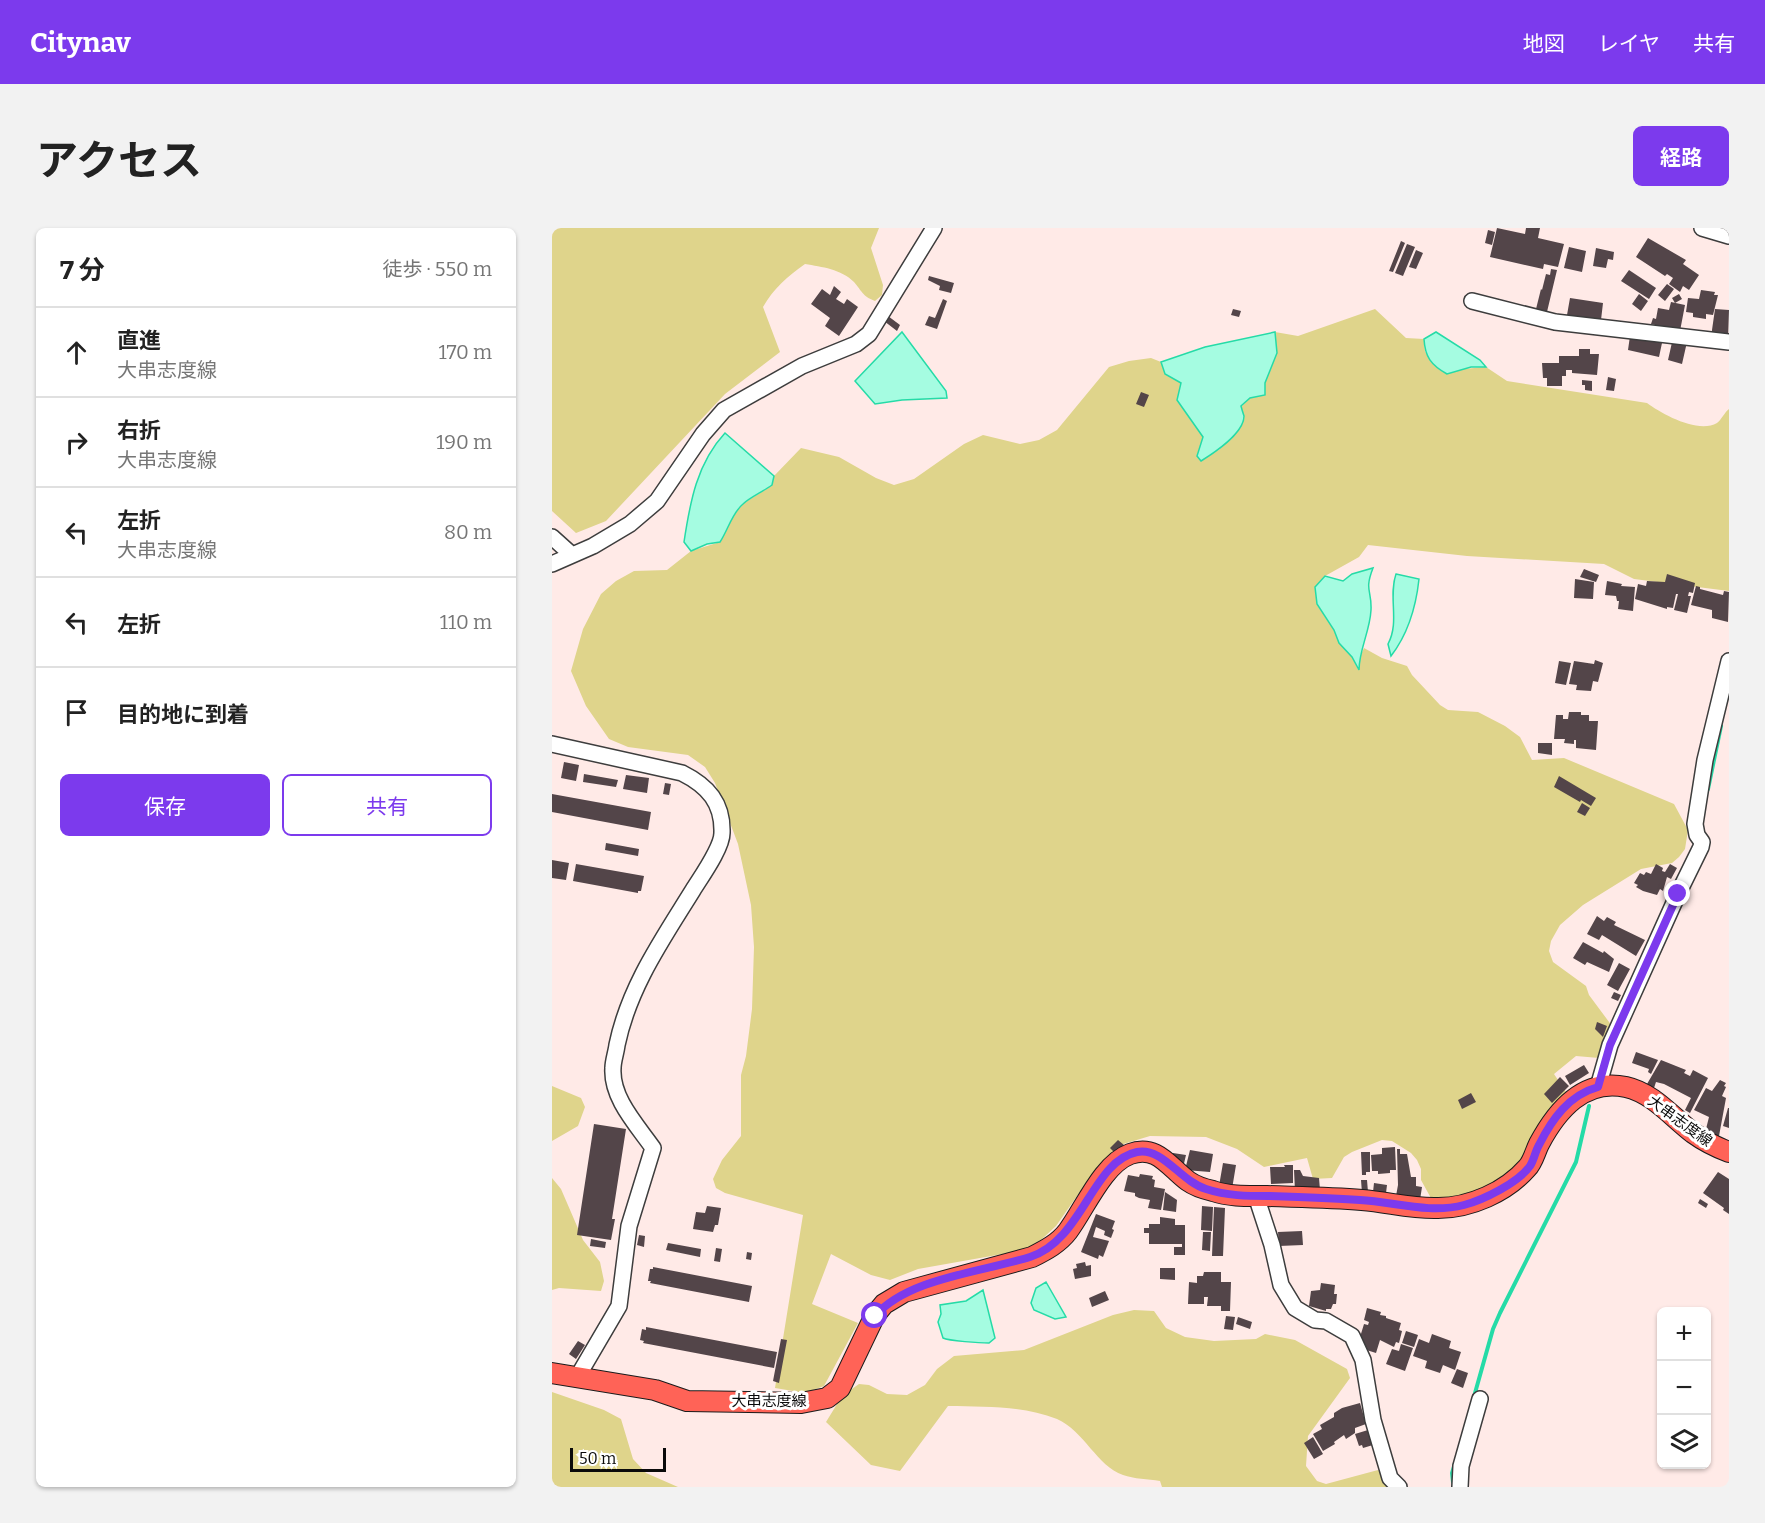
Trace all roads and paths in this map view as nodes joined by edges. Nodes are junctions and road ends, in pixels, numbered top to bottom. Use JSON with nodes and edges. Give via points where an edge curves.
{"nodes":[{"id":1,"x":934,"y":228,"type":"edge"},
{"id":2,"x":1702,"y":228,"type":"edge"},
{"id":3,"x":1729,"y":236,"type":"edge"},
{"id":4,"x":1472,"y":301,"type":"dead end"},
{"id":5,"x":1729,"y":342,"type":"edge"},
{"id":6,"x":552,"y":537,"type":"edge"},
{"id":7,"x":572,"y":555,"type":"junction"},
{"id":8,"x":552,"y":564,"type":"edge"},
{"id":9,"x":1729,"y":661,"type":"edge"},
{"id":10,"x":552,"y":744,"type":"edge"},
{"id":11,"x":1598,"y":1087,"type":"junction"},
{"id":12,"x":1729,"y":1152,"type":"edge"},
{"id":13,"x":1256,"y":1196,"type":"junction"},
{"id":14,"x":552,"y":1373,"type":"edge"},
{"id":15,"x":578,"y":1376,"type":"junction"},
{"id":16,"x":1480,"y":1399,"type":"dead end"},
{"id":17,"x":1399,"y":1487,"type":"edge"},
{"id":18,"x":1460,"y":1487,"type":"edge"}],
"edges":[{"from":1,"to":7,"type":"street","via":[[869,334],[724,410],[657,501],[630,525]]},
{"from":2,"to":3,"type":"street"},
{"from":4,"to":5,"type":"street","via":[[1555,322]]},
{"from":6,"to":7,"type":"street"},
{"from":7,"to":8,"type":"street"},
{"from":9,"to":11,"type":"street","via":[[1705,760],[1695,824],[1701,847],[1615,1035]]},
{"from":10,"to":15,"type":"street","via":[[682,773],[701,782],[720,813],[722,836],[644,969],[619,1037],[612,1069],[616,1090],[653,1148],[629,1226],[619,1306]]},
{"from":11,"to":12,"type":"main road","name":"大串志度線","via":[[1639,1091],[1695,1134]]},
{"from":11,"to":13,"type":"main road","name":"大串志度線","via":[[1566,1104],[1543,1137],[1529,1167],[1513,1181],[1463,1205],[1414,1208],[1363,1200]]},
{"from":13,"to":15,"type":"main road","name":"大串志度線","via":[[1218,1193],[1188,1181],[1158,1155],[1148,1151],[1129,1154],[1110,1169],[1068,1232],[1051,1247],[1032,1257],[904,1292],[884,1304],[840,1388],[827,1398],[801,1403],[687,1401],[655,1390]]},
{"from":13,"to":17,"type":"street","via":[[1281,1285],[1295,1308],[1352,1336],[1363,1360],[1390,1478]]},
{"from":14,"to":15,"type":"main road","name":"大串志度線"},
{"from":16,"to":18,"type":"street","via":[[1461,1466]]}]}
